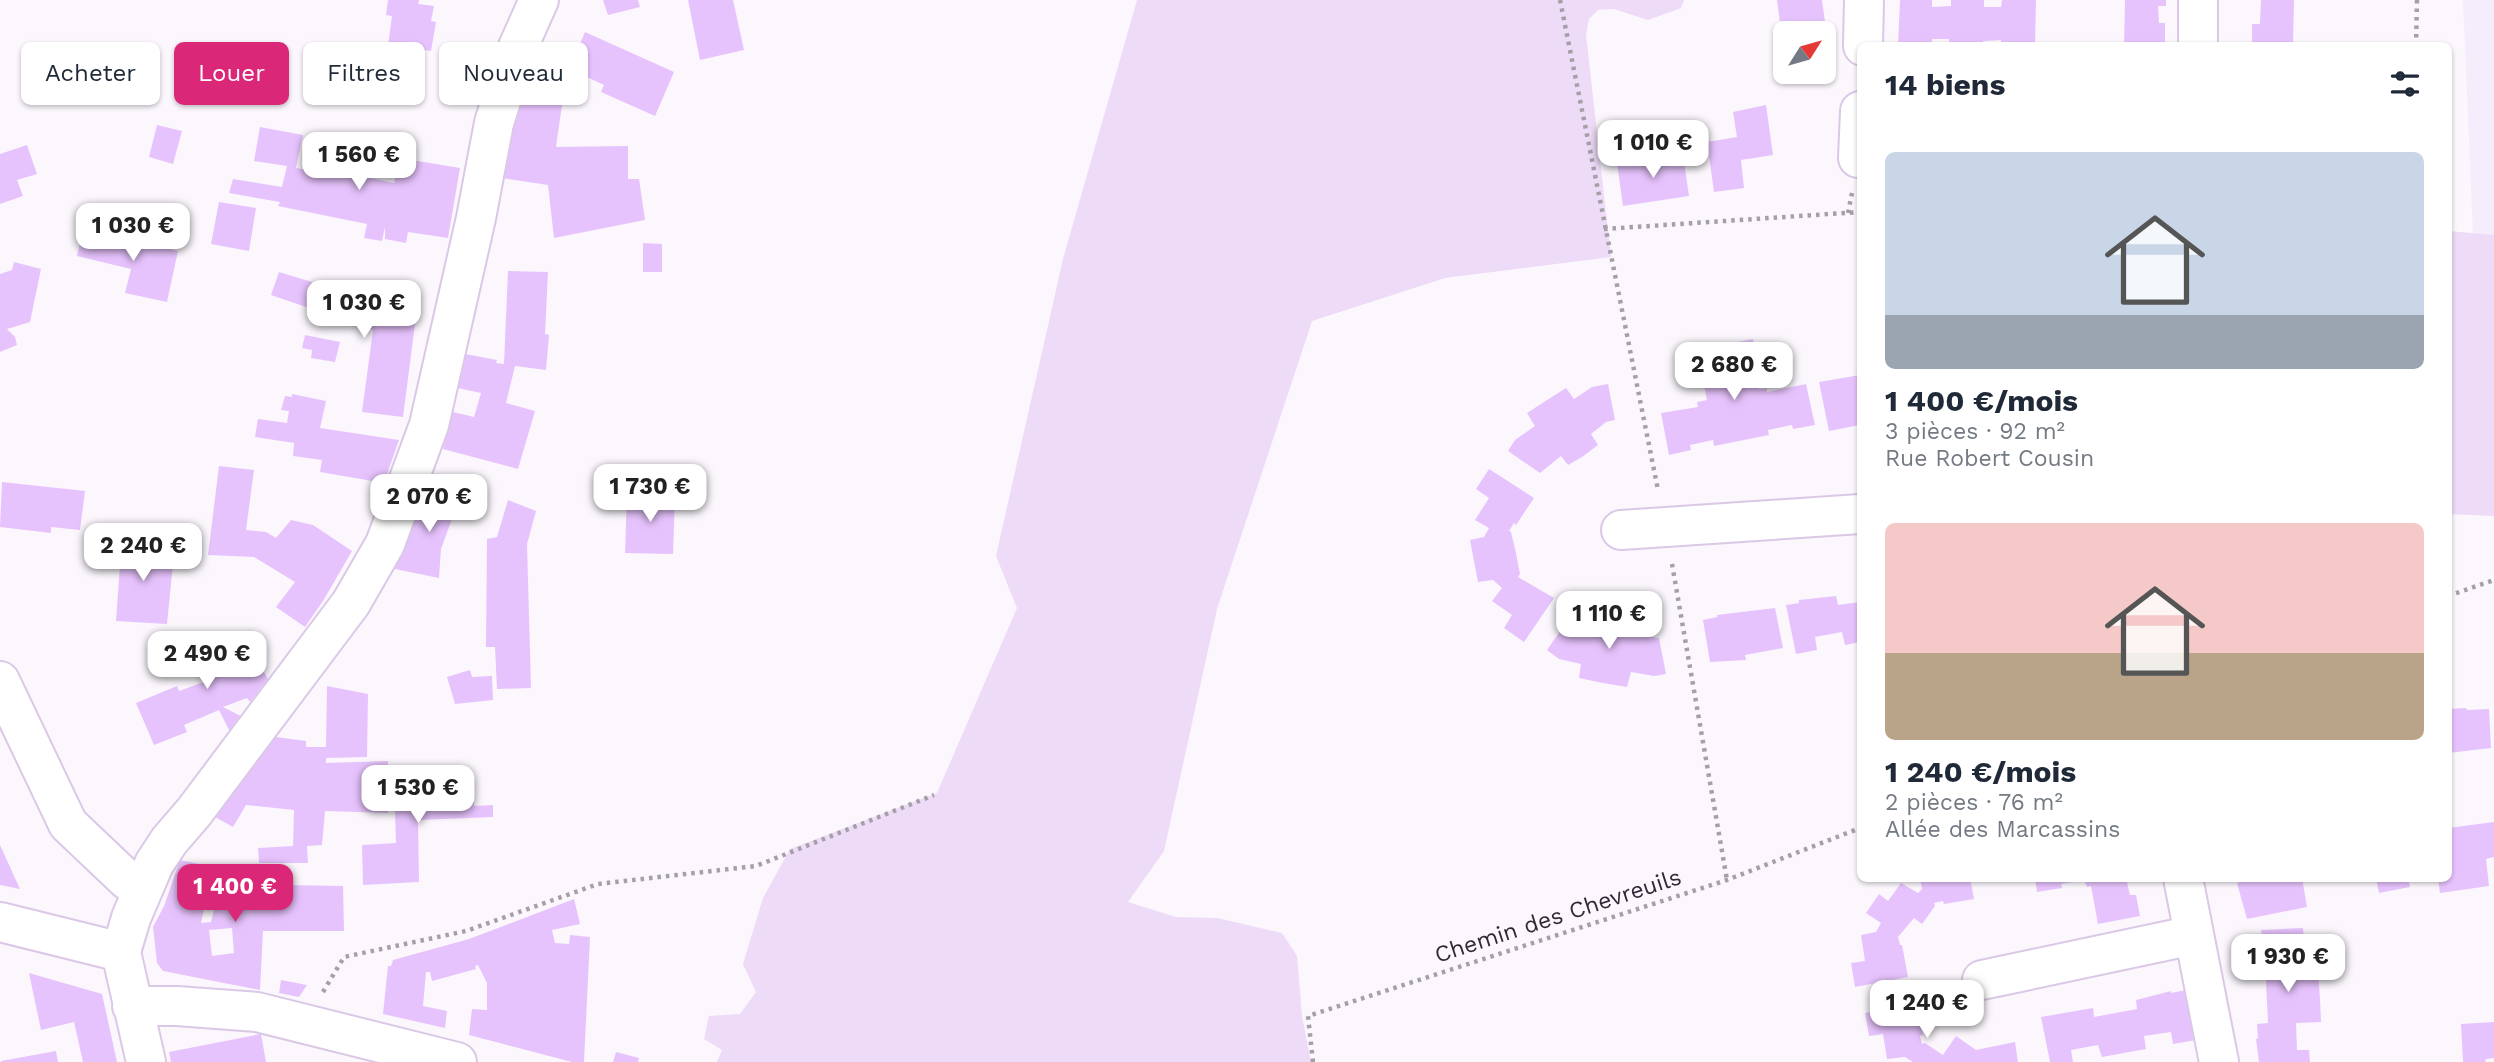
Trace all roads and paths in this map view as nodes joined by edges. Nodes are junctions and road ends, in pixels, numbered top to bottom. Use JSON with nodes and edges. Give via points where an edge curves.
{"nodes":[{"id":1,"x":539,"y":0,"type":"edge"},
{"id":2,"x":1560,"y":0,"type":"edge"},
{"id":3,"x":1864,"y":0,"type":"edge"},
{"id":4,"x":2198,"y":0,"type":"edge"},
{"id":5,"x":2417,"y":0,"type":"edge"},
{"id":6,"x":1863,"y":42,"type":"edge"},
{"id":7,"x":2197,"y":42,"type":"edge"},
{"id":8,"x":2416,"y":42,"type":"edge"},
{"id":9,"x":1857,"y":212,"type":"edge"},
{"id":10,"x":1604,"y":229,"type":"junction"},
{"id":11,"x":1857,"y":514,"type":"edge"},
{"id":12,"x":1666,"y":528,"type":"junction"},
{"id":13,"x":1621,"y":530,"type":"dead end"},
{"id":14,"x":2494,"y":580,"type":"edge"},
{"id":15,"x":2452,"y":595,"type":"edge"},
{"id":16,"x":0,"y":681,"type":"edge"},
{"id":17,"x":934,"y":795,"type":"dead end"},
{"id":18,"x":1857,"y":829,"type":"edge"},
{"id":19,"x":1727,"y":880,"type":"junction"},
{"id":20,"x":2184,"y":882,"type":"edge"},
{"id":21,"x":141,"y":891,"type":"junction"},
{"id":22,"x":0,"y":922,"type":"edge"},
{"id":23,"x":2194,"y":935,"type":"junction"},
{"id":24,"x":121,"y":952,"type":"junction"},
{"id":25,"x":1982,"y":980,"type":"dead end"},
{"id":26,"x":132,"y":1006,"type":"junction"},
{"id":27,"x":305,"y":1023,"type":"junction"},
{"id":28,"x":146,"y":1062,"type":"edge"},
{"id":29,"x":457,"y":1062,"type":"edge"},
{"id":30,"x":1313,"y":1062,"type":"edge"},
{"id":31,"x":2219,"y":1062,"type":"edge"}],
"edges":[{"from":1,"to":21,"type":"street","via":[[494,123],[429,425],[385,544],[351,603],[169,841]]},
{"from":2,"to":10,"type":"path"},
{"from":3,"to":6,"type":"street"},
{"from":4,"to":7,"type":"street"},
{"from":5,"to":8,"type":"path"},
{"from":9,"to":10,"type":"path"},
{"from":10,"to":12,"type":"path"},
{"from":11,"to":12,"type":"street"},
{"from":12,"to":13,"type":"street"},
{"from":12,"to":19,"type":"path"},
{"from":14,"to":15,"type":"path"},
{"from":16,"to":21,"type":"street","via":[[68,824]]},
{"from":17,"to":27,"type":"path","via":[[757,866],[598,884],[466,931],[344,957]]},
{"from":18,"to":19,"type":"path","name":"Chemin des Chevreuils"},
{"from":19,"to":30,"type":"path","name":"Chemin des Chevreuils","via":[[1308,1016]]},
{"from":20,"to":23,"type":"street"},
{"from":21,"to":24,"type":"street"},
{"from":22,"to":24,"type":"street"},
{"from":23,"to":25,"type":"street"},
{"from":23,"to":31,"type":"street"},
{"from":24,"to":26,"type":"street"},
{"from":26,"to":27,"type":"street","via":[[257,1012]]},
{"from":26,"to":28,"type":"street"},
{"from":27,"to":29,"type":"street"}]}
